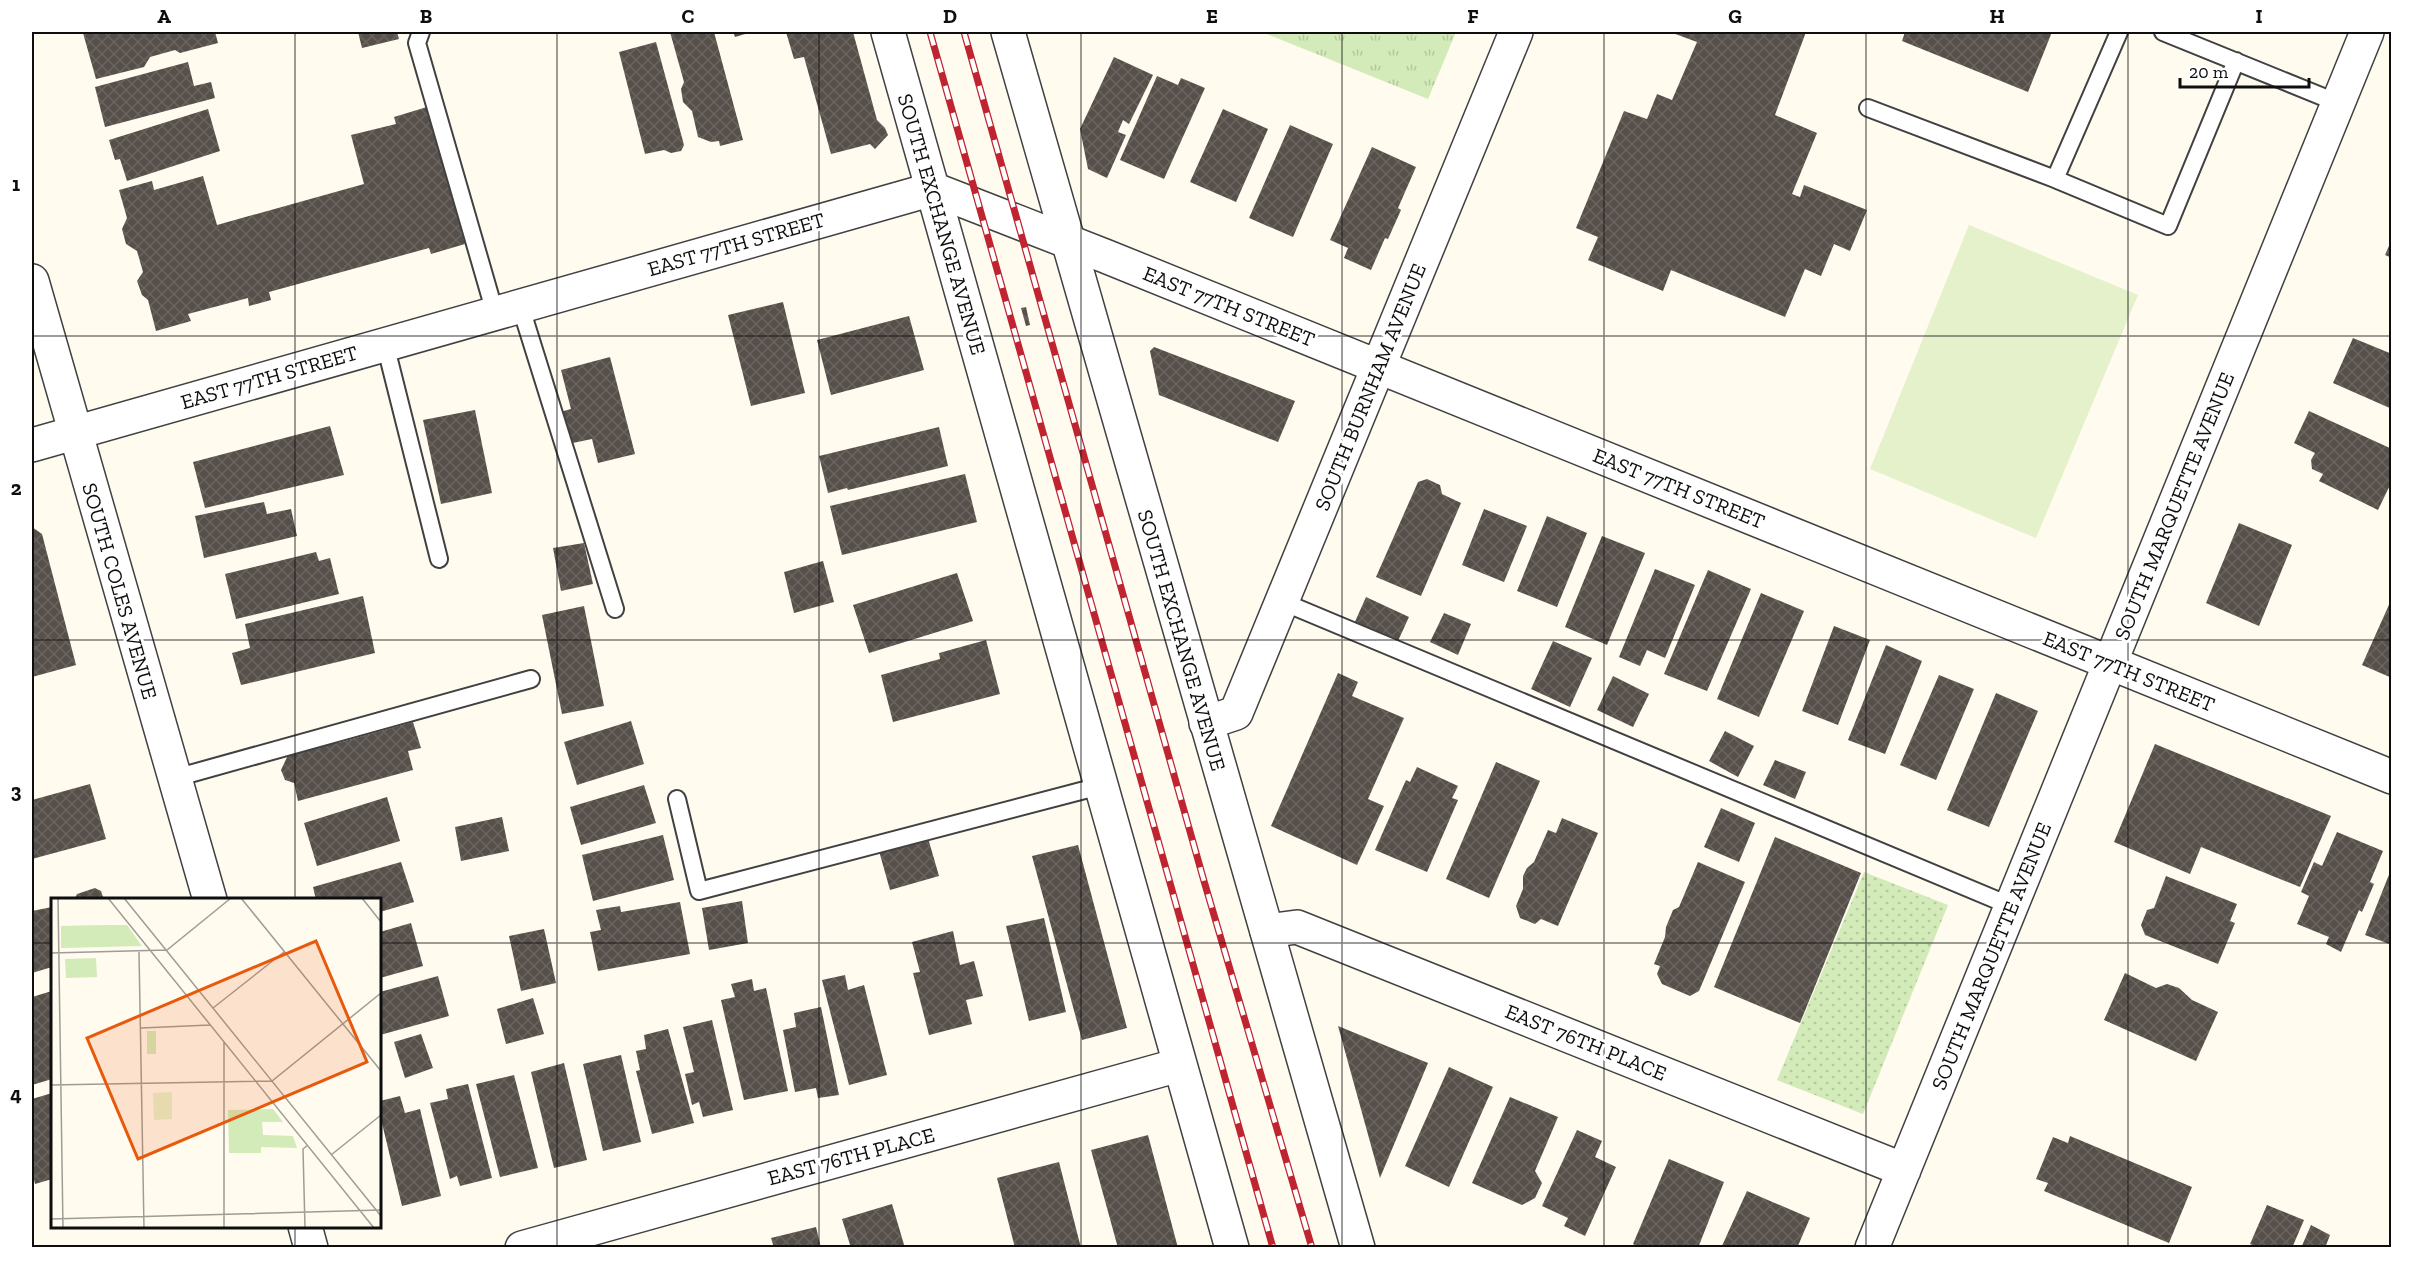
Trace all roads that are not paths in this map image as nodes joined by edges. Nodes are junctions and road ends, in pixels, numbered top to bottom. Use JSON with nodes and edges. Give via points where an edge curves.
{"nodes":[{"id":1,"x":421,"y":32,"type":"edge"},
{"id":2,"x":888,"y":32,"type":"edge"},
{"id":3,"x":1008,"y":32,"type":"edge"},
{"id":4,"x":1516,"y":32,"type":"edge"},
{"id":5,"x":2119,"y":32,"type":"edge"},
{"id":6,"x":2163,"y":32,"type":"edge"},
{"id":7,"x":2367,"y":32,"type":"edge"},
{"id":8,"x":2236,"y":61,"type":"junction"},
{"id":9,"x":2338,"y":103,"type":"junction"},
{"id":10,"x":1868,"y":108,"type":"dead end"},
{"id":11,"x":2055,"y":179,"type":"junction"},
{"id":12,"x":933,"y":189,"type":"junction"},
{"id":13,"x":1068,"y":242,"type":"junction"},
{"id":14,"x":32,"y":281,"type":"edge"},
{"id":15,"x":508,"y":309,"type":"junction"},
{"id":16,"x":386,"y":344,"type":"junction"},
{"id":17,"x":1379,"y":366,"type":"junction"},
{"id":18,"x":75,"y":433,"type":"junction"},
{"id":19,"x":32,"y":445,"type":"edge"},
{"id":20,"x":439,"y":559,"type":"dead end"},
{"id":21,"x":1283,"y":602,"type":"junction"},
{"id":22,"x":615,"y":609,"type":"dead end"},
{"id":23,"x":2110,"y":663,"type":"junction"},
{"id":24,"x":531,"y":679,"type":"dead end"},
{"id":25,"x":1206,"y":723,"type":"junction"},
{"id":26,"x":2391,"y":777,"type":"edge"},
{"id":27,"x":175,"y":778,"type":"junction"},
{"id":28,"x":1100,"y":786,"type":"junction"},
{"id":29,"x":677,"y":799,"type":"dead end"},
{"id":30,"x":209,"y":898,"type":"edge"},
{"id":31,"x":2011,"y":906,"type":"junction"},
{"id":32,"x":1267,"y":931,"type":"junction"},
{"id":33,"x":1179,"y":1065,"type":"junction"},
{"id":34,"x":1904,"y":1170,"type":"junction"},
{"id":35,"x":305,"y":1228,"type":"edge"},
{"id":36,"x":311,"y":1248,"type":"edge"},
{"id":37,"x":522,"y":1248,"type":"edge"},
{"id":38,"x":1232,"y":1248,"type":"edge"},
{"id":39,"x":1358,"y":1248,"type":"edge"},
{"id":40,"x":1872,"y":1248,"type":"edge"}],
"edges":[{"from":1,"to":15,"type":"lane","via":[[417,43]]},
{"from":2,"to":12,"type":"street","name":"SOUTH EXCHANGE AVENUE"},
{"from":3,"to":13,"type":"street","name":"SOUTH EXCHANGE AVENUE"},
{"from":4,"to":17,"type":"street","name":"SOUTH BURNHAM AVENUE"},
{"from":5,"to":11,"type":"lane"},
{"from":6,"to":8,"type":"lane"},
{"from":7,"to":9,"type":"street","name":"SOUTH MARQUETTE AVENUE"},
{"from":8,"to":9,"type":"lane"},
{"from":8,"to":11,"type":"lane","via":[[2168,226]]},
{"from":9,"to":23,"type":"street","name":"SOUTH MARQUETTE AVENUE"},
{"from":10,"to":11,"type":"lane"},
{"from":12,"to":13,"type":"street","name":"EAST 77TH STREET"},
{"from":12,"to":15,"type":"street","name":"EAST 77TH STREET"},
{"from":12,"to":28,"type":"street","name":"SOUTH EXCHANGE AVENUE"},
{"from":13,"to":17,"type":"street","name":"EAST 77TH STREET"},
{"from":13,"to":25,"type":"street","name":"SOUTH EXCHANGE AVENUE"},
{"from":14,"to":18,"type":"street","name":"SOUTH COLES AVENUE"},
{"from":15,"to":16,"type":"street","name":"EAST 77TH STREET"},
{"from":15,"to":22,"type":"lane"},
{"from":16,"to":18,"type":"street","name":"EAST 77TH STREET"},
{"from":16,"to":20,"type":"lane"},
{"from":17,"to":21,"type":"street","name":"SOUTH BURNHAM AVENUE"},
{"from":17,"to":23,"type":"street","name":"EAST 77TH STREET"},
{"from":18,"to":19,"type":"street","name":"EAST 77TH STREET"},
{"from":18,"to":27,"type":"street","name":"SOUTH COLES AVENUE"},
{"from":21,"to":25,"type":"street","name":"SOUTH BURNHAM AVENUE","via":[[1236,713]]},
{"from":21,"to":31,"type":"lane"},
{"from":23,"to":26,"type":"street","name":"EAST 77TH STREET"},
{"from":23,"to":31,"type":"street","name":"SOUTH MARQUETTE AVENUE"},
{"from":24,"to":27,"type":"lane"},
{"from":25,"to":32,"type":"street","name":"SOUTH EXCHANGE AVENUE"},
{"from":27,"to":30,"type":"street","name":"SOUTH COLES AVENUE"},
{"from":28,"to":29,"type":"lane","via":[[699,891]]},
{"from":28,"to":33,"type":"street","name":"SOUTH EXCHANGE AVENUE"},
{"from":31,"to":34,"type":"street","name":"SOUTH MARQUETTE AVENUE"},
{"from":32,"to":34,"type":"street","name":"EAST 76TH PLACE","via":[[1297,927]]},
{"from":32,"to":39,"type":"street","name":"SOUTH EXCHANGE AVENUE"},
{"from":33,"to":37,"type":"street","name":"EAST 76TH PLACE"},
{"from":33,"to":38,"type":"street","name":"SOUTH EXCHANGE AVENUE"},
{"from":34,"to":40,"type":"street","name":"SOUTH MARQUETTE AVENUE"},
{"from":35,"to":36,"type":"street"}]}
